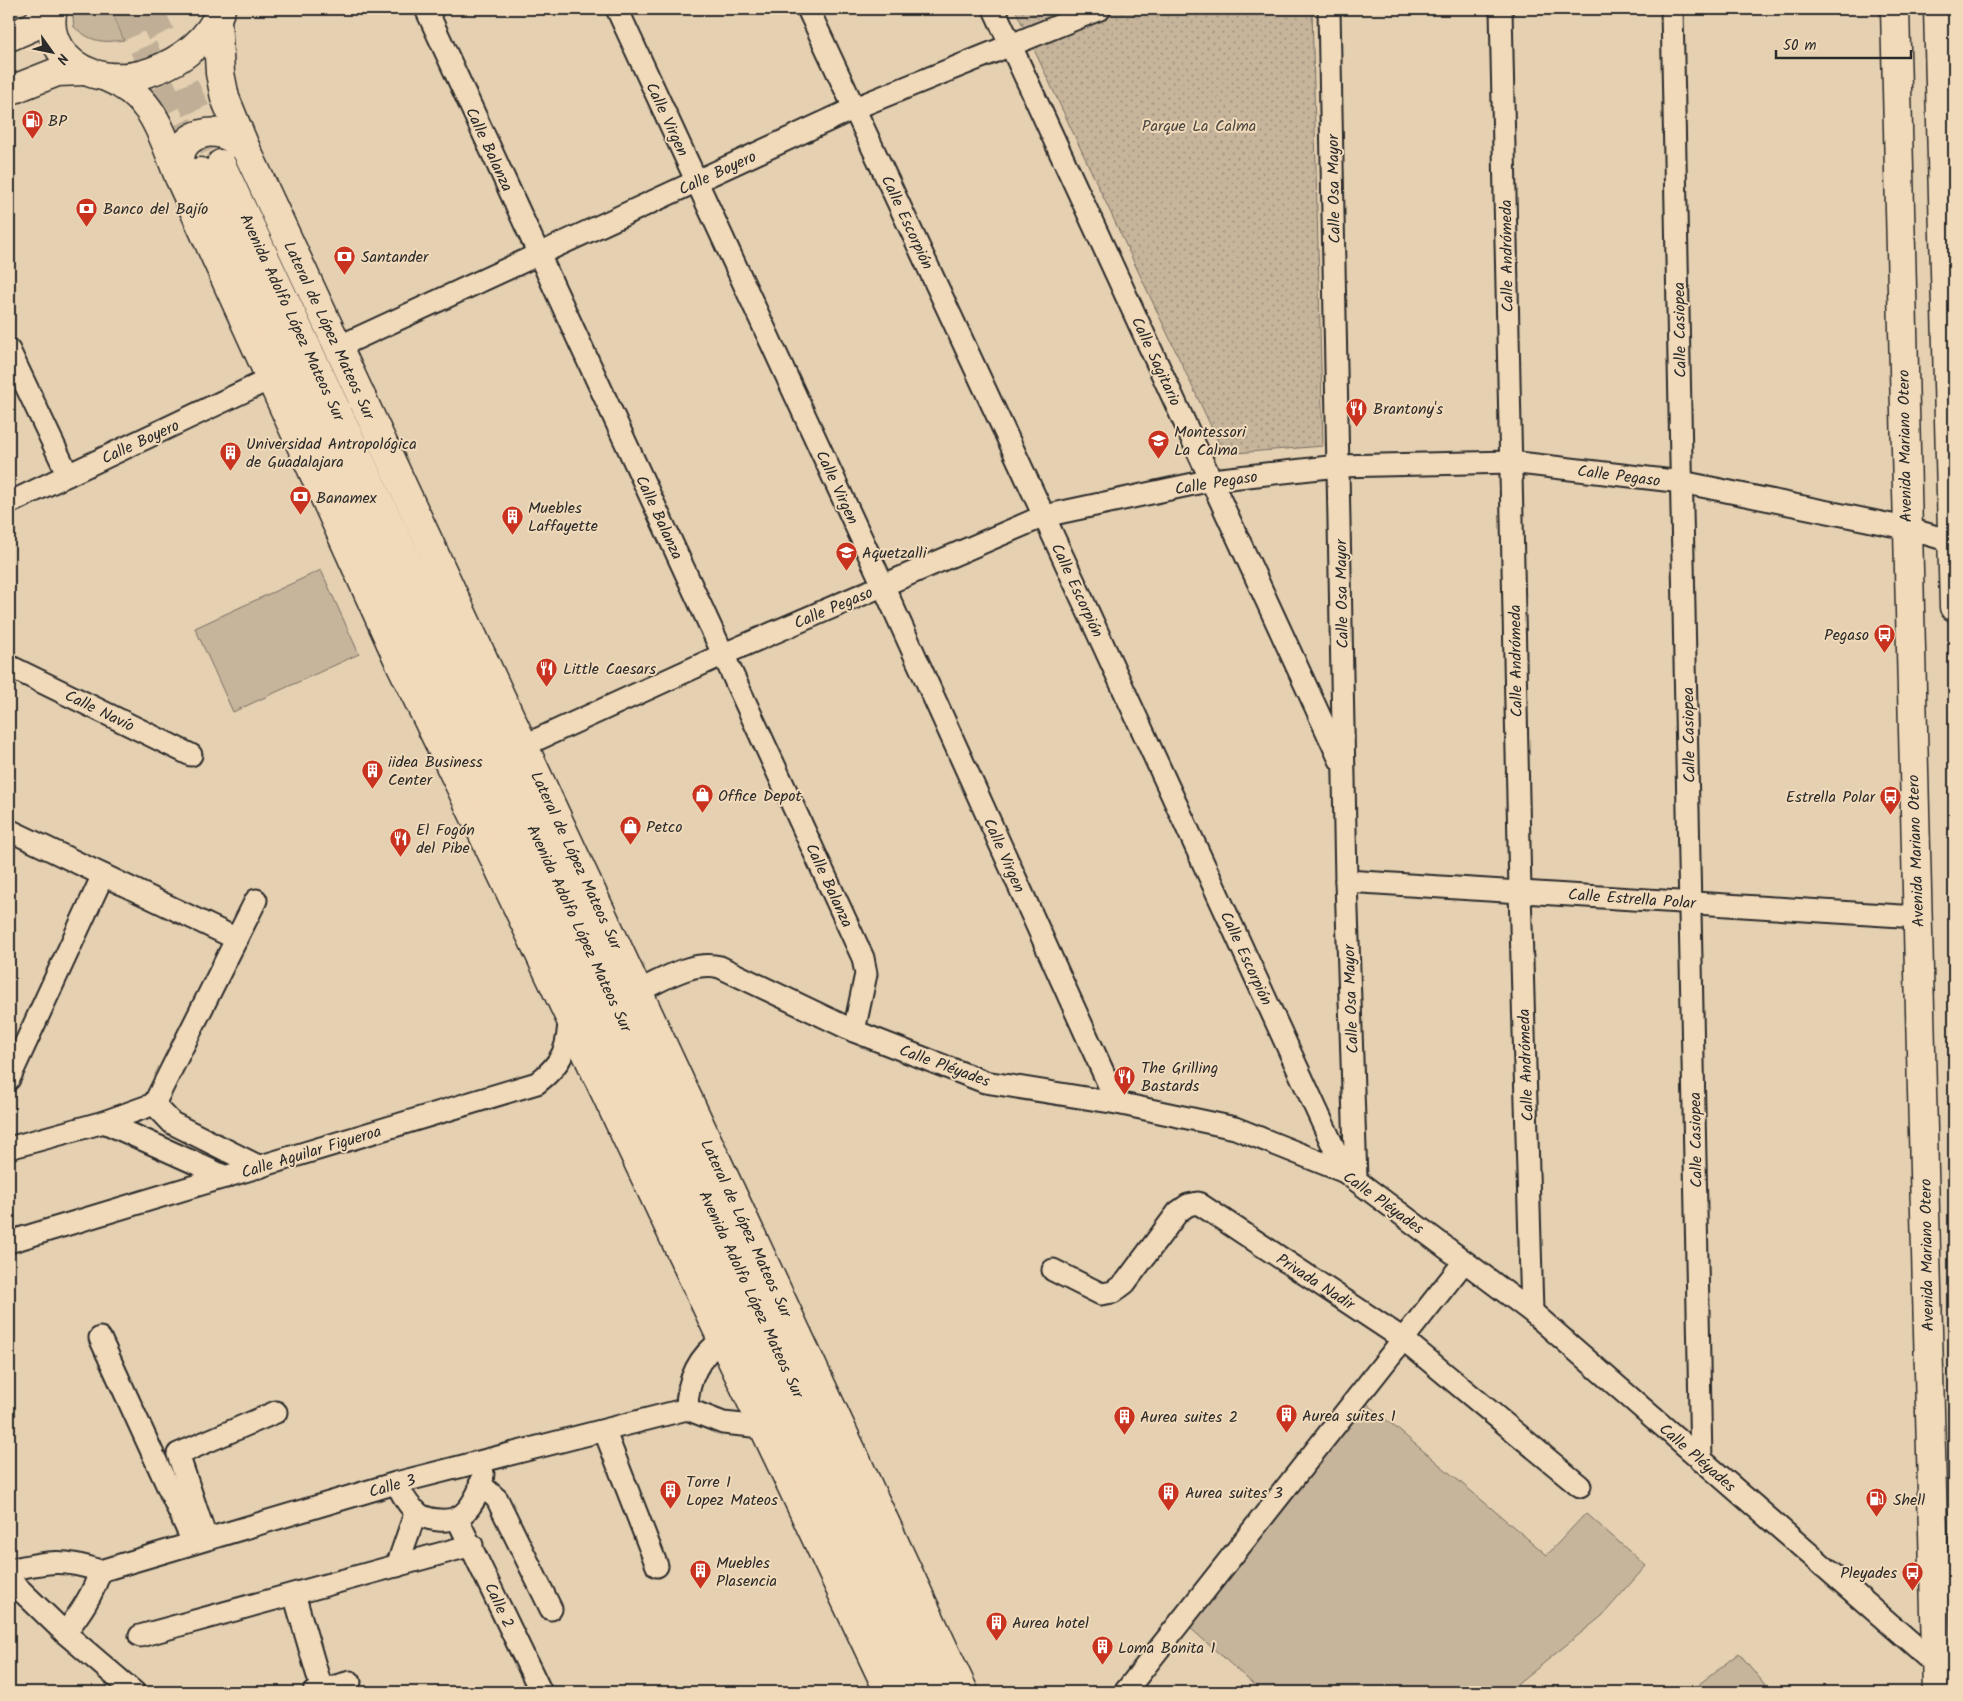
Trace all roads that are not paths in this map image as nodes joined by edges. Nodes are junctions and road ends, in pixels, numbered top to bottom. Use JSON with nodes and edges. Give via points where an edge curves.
{"nodes":[{"id":1,"x":51,"y":9,"type":"edge"},
{"id":2,"x":426,"y":9,"type":"edge"},
{"id":3,"x":616,"y":9,"type":"edge"},
{"id":4,"x":808,"y":9,"type":"edge"},
{"id":5,"x":994,"y":9,"type":"edge"},
{"id":6,"x":1100,"y":9,"type":"edge"},
{"id":7,"x":1329,"y":9,"type":"edge"},
{"id":8,"x":1501,"y":9,"type":"edge"},
{"id":9,"x":1672,"y":9,"type":"edge"},
{"id":10,"x":1895,"y":9,"type":"edge"},
{"id":11,"x":1944,"y":11,"type":"edge"},
{"id":12,"x":219,"y":14,"type":"edge"},
{"id":13,"x":9,"y":37,"type":"edge"},
{"id":14,"x":1011,"y":45,"type":"junction"},
{"id":15,"x":95,"y":74,"type":"junction"},
{"id":16,"x":9,"y":91,"type":"edge"},
{"id":17,"x":855,"y":108,"type":"junction"},
{"id":18,"x":246,"y":149,"type":"junction"},
{"id":19,"x":200,"y":171,"type":"junction"},
{"id":20,"x":697,"y":181,"type":"junction"},
{"id":21,"x":539,"y":254,"type":"junction"},
{"id":22,"x":1950,"y":328,"type":"edge"},
{"id":23,"x":338,"y":347,"type":"junction"},
{"id":24,"x":9,"y":350,"type":"edge"},
{"id":25,"x":272,"y":378,"type":"junction"},
{"id":26,"x":1511,"y":462,"type":"junction"},
{"id":27,"x":1338,"y":466,"type":"junction"},
{"id":28,"x":68,"y":475,"type":"junction"},
{"id":29,"x":1212,"y":480,"type":"junction"},
{"id":30,"x":1682,"y":482,"type":"junction"},
{"id":31,"x":9,"y":503,"type":"edge"},
{"id":32,"x":1044,"y":516,"type":"junction"},
{"id":33,"x":387,"y":517,"type":"junction"},
{"id":34,"x":1906,"y":528,"type":"junction"},
{"id":35,"x":1953,"y":542,"type":"edge"},
{"id":36,"x":883,"y":585,"type":"junction"},
{"id":37,"x":1954,"y":607,"type":"edge"},
{"id":38,"x":469,"y":629,"type":"junction"},
{"id":39,"x":416,"y":634,"type":"junction"},
{"id":40,"x":724,"y":654,"type":"junction"},
{"id":41,"x":9,"y":666,"type":"edge"},
{"id":42,"x":524,"y":746,"type":"junction"},
{"id":43,"x":443,"y":750,"type":"junction"},
{"id":44,"x":191,"y":755,"type":"dead end"},
{"id":45,"x":1344,"y":769,"type":"junction"},
{"id":46,"x":9,"y":830,"type":"edge"},
{"id":47,"x":103,"y":875,"type":"junction"},
{"id":48,"x":1346,"y":881,"type":"junction"},
{"id":49,"x":1520,"y":891,"type":"junction"},
{"id":50,"x":256,"y":900,"type":"dead end"},
{"id":51,"x":1691,"y":902,"type":"junction"},
{"id":52,"x":1917,"y":917,"type":"junction"},
{"id":53,"x":237,"y":939,"type":"junction"},
{"id":54,"x":638,"y":991,"type":"junction"},
{"id":55,"x":568,"y":1014,"type":"junction"},
{"id":56,"x":854,"y":1031,"type":"junction"},
{"id":57,"x":9,"y":1079,"type":"edge"},
{"id":58,"x":1117,"y":1103,"type":"junction"},
{"id":59,"x":154,"y":1104,"type":"junction"},
{"id":60,"x":104,"y":1122,"type":"junction"},
{"id":61,"x":9,"y":1148,"type":"edge"},
{"id":62,"x":260,"y":1167,"type":"junction"},
{"id":63,"x":1350,"y":1176,"type":"junction"},
{"id":64,"x":226,"y":1177,"type":"junction"},
{"id":65,"x":9,"y":1242,"type":"edge"},
{"id":66,"x":755,"y":1244,"type":"junction"},
{"id":67,"x":1464,"y":1262,"type":"junction"},
{"id":68,"x":1053,"y":1270,"type":"dead end"},
{"id":69,"x":1532,"y":1312,"type":"junction"},
{"id":70,"x":771,"y":1335,"type":"junction"},
{"id":71,"x":100,"y":1338,"type":"dead end"},
{"id":72,"x":1403,"y":1339,"type":"junction"},
{"id":73,"x":723,"y":1340,"type":"junction"},
{"id":74,"x":687,"y":1409,"type":"junction"},
{"id":75,"x":276,"y":1412,"type":"dead end"},
{"id":76,"x":763,"y":1427,"type":"junction"},
{"id":77,"x":605,"y":1432,"type":"junction"},
{"id":78,"x":483,"y":1460,"type":"junction"},
{"id":79,"x":1701,"y":1461,"type":"junction"},
{"id":80,"x":396,"y":1483,"type":"junction"},
{"id":81,"x":480,"y":1484,"type":"junction"},
{"id":82,"x":1580,"y":1486,"type":"dead end"},
{"id":83,"x":802,"y":1508,"type":"junction"},
{"id":84,"x":416,"y":1511,"type":"junction"},
{"id":85,"x":457,"y":1518,"type":"junction"},
{"id":86,"x":200,"y":1540,"type":"junction"},
{"id":87,"x":472,"y":1545,"type":"junction"},
{"id":88,"x":397,"y":1566,"type":"junction"},
{"id":89,"x":657,"y":1566,"type":"dead end"},
{"id":90,"x":9,"y":1570,"type":"edge"},
{"id":91,"x":100,"y":1571,"type":"junction"},
{"id":92,"x":9,"y":1580,"type":"edge"},
{"id":93,"x":862,"y":1588,"type":"junction"},
{"id":94,"x":294,"y":1594,"type":"junction"},
{"id":95,"x":551,"y":1609,"type":"dead end"},
{"id":96,"x":65,"y":1633,"type":"junction"},
{"id":97,"x":140,"y":1636,"type":"dead end"},
{"id":98,"x":1946,"y":1665,"type":"edge"},
{"id":99,"x":350,"y":1682,"type":"dead end"},
{"id":100,"x":318,"y":1691,"type":"edge"},
{"id":101,"x":134,"y":1692,"type":"edge"},
{"id":102,"x":541,"y":1692,"type":"edge"},
{"id":103,"x":889,"y":1692,"type":"edge"},
{"id":104,"x":911,"y":1692,"type":"edge"},
{"id":105,"x":938,"y":1692,"type":"edge"},
{"id":106,"x":964,"y":1692,"type":"edge"},
{"id":107,"x":1124,"y":1692,"type":"edge"},
{"id":108,"x":1938,"y":1692,"type":"edge"}],
"edges":[{"from":1,"to":13,"type":"main road","via":[[34,26]]},
{"from":1,"to":15,"type":"main road","via":[[53,35],[58,47],[69,60]]},
{"from":2,"to":21,"type":"street","name":"Calle Balanza"},
{"from":3,"to":20,"type":"street","name":"Calle Virgen"},
{"from":4,"to":17,"type":"street","name":"Calle Escorpión"},
{"from":5,"to":14,"type":"street","name":"Calle Sagitario"},
{"from":6,"to":14,"type":"street","name":"Calle Boyero"},
{"from":7,"to":27,"type":"street","name":"Calle Osa Mayor"},
{"from":8,"to":26,"type":"street","name":"Calle Andrómeda"},
{"from":9,"to":30,"type":"street","name":"Calle Casiopea"},
{"from":10,"to":34,"type":"main road","name":"Avenida Mariano Otero"},
{"from":11,"to":22,"type":"main road"},
{"from":12,"to":15,"type":"main road","via":[[185,56],[156,70]]},
{"from":12,"to":18,"type":"main road","name":"Lateral de López Mateos Sur","via":[[220,73],[225,98]]},
{"from":14,"to":17,"type":"street","name":"Calle Boyero"},
{"from":14,"to":29,"type":"street","name":"Calle Sagitario"},
{"from":15,"to":16,"type":"main road","via":[[57,72]]},
{"from":15,"to":19,"type":"main road","via":[[126,85],[139,97]]},
{"from":17,"to":20,"type":"street","name":"Calle Boyero"},
{"from":17,"to":32,"type":"street","name":"Calle Escorpión"},
{"from":18,"to":19,"type":"main road","via":[[217,132],[192,138],[182,149]]},
{"from":18,"to":23,"type":"main road","name":"Lateral de López Mateos Sur"},
{"from":19,"to":25,"type":"main road"},
{"from":19,"to":33,"type":"main road","name":"Avenida Adolfo López Mateos Sur"},
{"from":19,"to":39,"type":"main road","name":"Avenida Adolfo López Mateos Sur"},
{"from":20,"to":21,"type":"street","name":"Calle Boyero"},
{"from":20,"to":36,"type":"street","name":"Calle Virgen"},
{"from":21,"to":23,"type":"street","name":"Calle Boyero"},
{"from":21,"to":40,"type":"street","name":"Calle Balanza"},
{"from":22,"to":35,"type":"main road"},
{"from":23,"to":38,"type":"main road","name":"Lateral de López Mateos Sur"},
{"from":24,"to":28,"type":"street"},
{"from":25,"to":28,"type":"street","name":"Calle Boyero"},
{"from":25,"to":43,"type":"main road","via":[[398,659]]},
{"from":26,"to":27,"type":"street","name":"Calle Pegaso"},
{"from":26,"to":30,"type":"street","name":"Calle Pegaso"},
{"from":26,"to":49,"type":"street","name":"Calle Andrómeda"},
{"from":27,"to":29,"type":"street","name":"Calle Pegaso"},
{"from":27,"to":45,"type":"street","name":"Calle Osa Mayor"},
{"from":28,"to":31,"type":"street","name":"Calle Boyero"},
{"from":29,"to":32,"type":"street","name":"Calle Pegaso"},
{"from":29,"to":45,"type":"street","name":"Calle Sagitario"},
{"from":30,"to":34,"type":"street","name":"Calle Pegaso"},
{"from":30,"to":51,"type":"street","name":"Calle Casiopea"},
{"from":32,"to":36,"type":"street","name":"Calle Pegaso"},
{"from":32,"to":63,"type":"street","name":"Calle Escorpión"},
{"from":33,"to":38,"type":"main road"},
{"from":33,"to":70,"type":"main road","name":"Avenida Adolfo López Mateos Sur"},
{"from":34,"to":35,"type":"street","name":"Calle Pegaso"},
{"from":34,"to":52,"type":"main road","name":"Avenida Mariano Otero"},
{"from":35,"to":37,"type":"main road"},
{"from":36,"to":40,"type":"street","name":"Calle Pegaso"},
{"from":36,"to":58,"type":"street","name":"Calle Virgen"},
{"from":38,"to":42,"type":"main road","name":"Lateral de López Mateos Sur"},
{"from":39,"to":43,"type":"main road"},
{"from":39,"to":93,"type":"main road","name":"Avenida Adolfo López Mateos Sur"},
{"from":40,"to":42,"type":"street","name":"Calle Pegaso"},
{"from":40,"to":56,"type":"street","name":"Calle Balanza","via":[[863,958],[865,983]]},
{"from":41,"to":44,"type":"street","name":"Calle Navío"},
{"from":42,"to":54,"type":"main road","name":"Lateral de López Mateos Sur"},
{"from":43,"to":55,"type":"main road"},
{"from":45,"to":48,"type":"street","name":"Calle Osa Mayor"},
{"from":46,"to":47,"type":"street"},
{"from":47,"to":53,"type":"street"},
{"from":47,"to":57,"type":"street"},
{"from":48,"to":49,"type":"street","name":"Calle Estrella Polar"},
{"from":48,"to":63,"type":"street","name":"Calle Osa Mayor"},
{"from":49,"to":51,"type":"street","name":"Calle Estrella Polar"},
{"from":49,"to":69,"type":"street","name":"Calle Andrómeda"},
{"from":50,"to":53,"type":"street"},
{"from":51,"to":52,"type":"street","name":"Calle Estrella Polar"},
{"from":51,"to":79,"type":"street","name":"Calle Casiopea"},
{"from":52,"to":98,"type":"main road","name":"Avenida Mariano Otero"},
{"from":53,"to":59,"type":"street"},
{"from":54,"to":56,"type":"street","name":"Calle Pléyades","via":[[706,963]]},
{"from":54,"to":66,"type":"main road","name":"Lateral de López Mateos Sur"},
{"from":55,"to":62,"type":"street","name":"Calle Aguilar Figueroa","via":[[565,1052],[554,1070],[537,1083]]},
{"from":55,"to":73,"type":"main road"},
{"from":56,"to":58,"type":"street","name":"Calle Pléyades","via":[[985,1082]]},
{"from":58,"to":63,"type":"street","name":"Calle Pléyades","via":[[1235,1128]]},
{"from":59,"to":60,"type":"street"},
{"from":59,"to":62,"type":"street","via":[[172,1123]]},
{"from":60,"to":61,"type":"street"},
{"from":60,"to":64,"type":"street"},
{"from":62,"to":64,"type":"street","name":"Calle Aguilar Figueroa"},
{"from":63,"to":67,"type":"street","name":"Calle Pléyades"},
{"from":64,"to":65,"type":"street","name":"Calle Aguilar Figueroa"},
{"from":66,"to":70,"type":"main road"},
{"from":66,"to":106,"type":"main road","name":"Lateral de López Mateos Sur"},
{"from":67,"to":69,"type":"street","name":"Calle Pléyades"},
{"from":67,"to":72,"type":"street"},
{"from":68,"to":72,"type":"street","name":"Privada Nadir","via":[[1101,1294],[1113,1292],[1125,1283],[1178,1212],[1198,1203]]},
{"from":69,"to":79,"type":"street","name":"Calle Pléyades"},
{"from":70,"to":105,"type":"main road","name":"Avenida Adolfo López Mateos Sur"},
{"from":71,"to":86,"type":"street"},
{"from":72,"to":82,"type":"street","name":"Privada Nadir"},
{"from":72,"to":107,"type":"street"},
{"from":73,"to":74,"type":"street","via":[[711,1348],[689,1382]]},
{"from":73,"to":76,"type":"main road"},
{"from":74,"to":76,"type":"street","via":[[723,1423]]},
{"from":74,"to":77,"type":"street","name":"Calle 3"},
{"from":75,"to":86,"type":"street","via":[[178,1454]]},
{"from":76,"to":83,"type":"main road"},
{"from":77,"to":78,"type":"street","name":"Calle 3"},
{"from":77,"to":89,"type":"street"},
{"from":78,"to":80,"type":"street","name":"Calle 3"},
{"from":78,"to":81,"type":"street"},
{"from":79,"to":98,"type":"street","name":"Calle Pléyades"},
{"from":80,"to":84,"type":"street"},
{"from":80,"to":86,"type":"street","name":"Calle 3"},
{"from":81,"to":85,"type":"street","via":[[471,1505]]},
{"from":81,"to":95,"type":"street","via":[[497,1499]]},
{"from":83,"to":93,"type":"main road"},
{"from":83,"to":103,"type":"main road"},
{"from":84,"to":85,"type":"street","via":[[438,1520]]},
{"from":84,"to":88,"type":"street"},
{"from":85,"to":87,"type":"street","name":"Calle 2"},
{"from":86,"to":91,"type":"street","name":"Calle 3"},
{"from":87,"to":88,"type":"street"},
{"from":87,"to":102,"type":"street","name":"Calle 2"},
{"from":88,"to":94,"type":"street"},
{"from":90,"to":91,"type":"street","via":[[51,1561],[75,1562]]},
{"from":91,"to":96,"type":"street","via":[[95,1588]]},
{"from":92,"to":96,"type":"street"},
{"from":93,"to":104,"type":"main road","name":"Avenida Adolfo López Mateos Sur"},
{"from":94,"to":97,"type":"street"},
{"from":94,"to":100,"type":"street"},
{"from":96,"to":101,"type":"street"},
{"from":98,"to":108,"type":"main road","name":"Avenida Mariano Otero"},
{"from":99,"to":100,"type":"street"}]}
